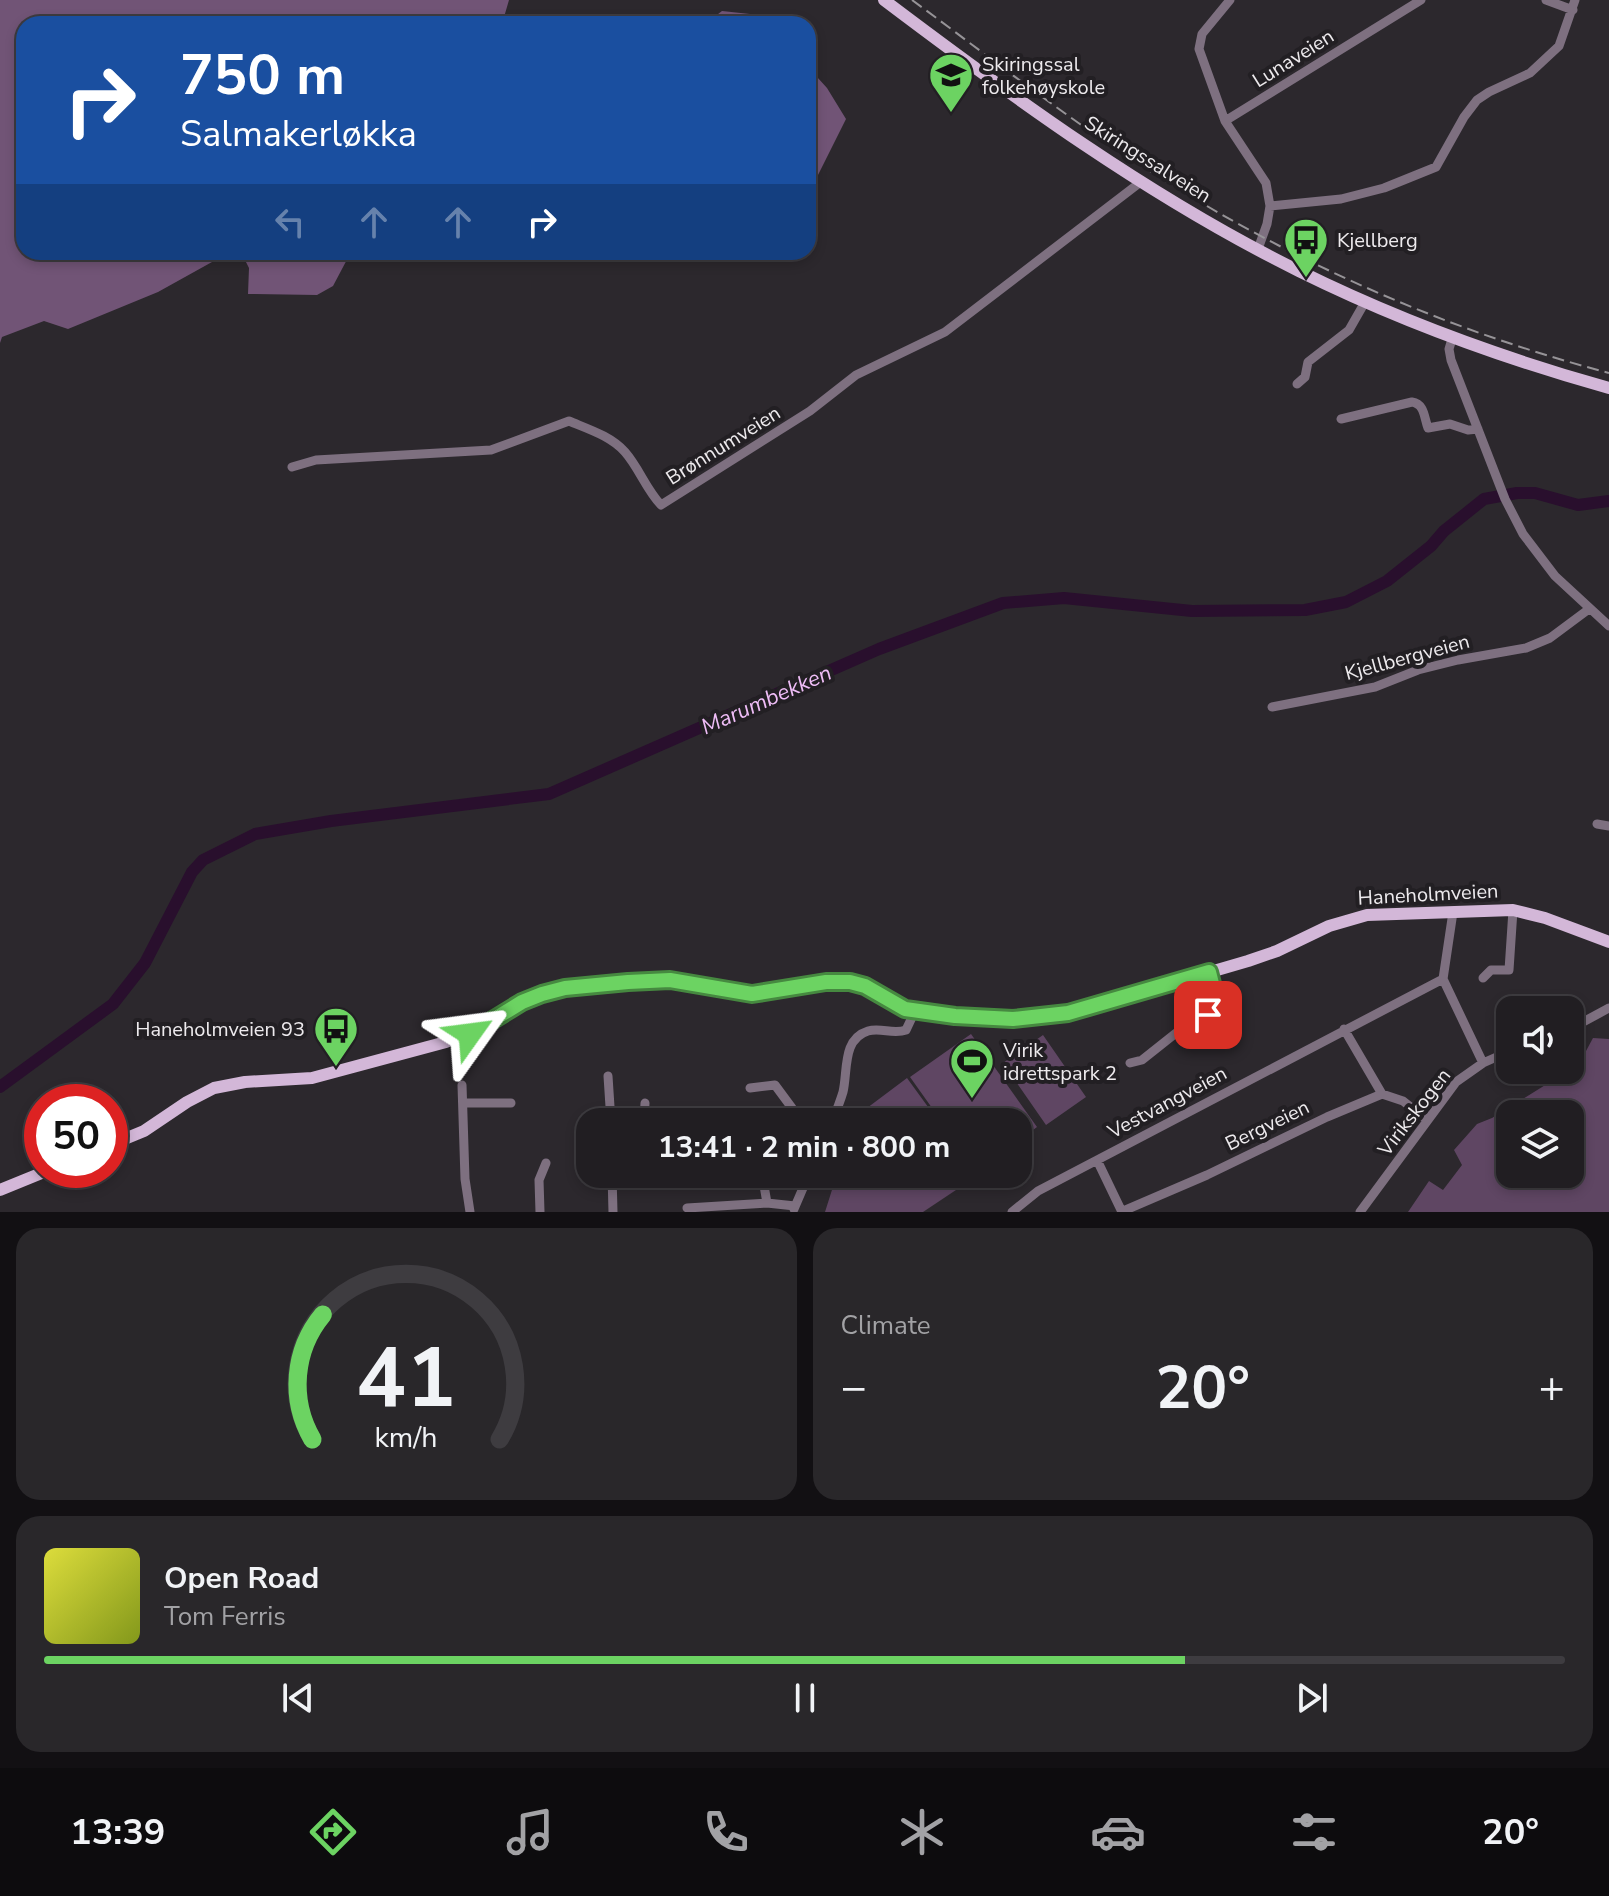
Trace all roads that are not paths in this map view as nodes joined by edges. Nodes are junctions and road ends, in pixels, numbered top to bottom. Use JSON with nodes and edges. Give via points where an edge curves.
{"nodes":[{"id":1,"x":884,"y":0,"type":"edge"},
{"id":2,"x":1230,"y":0,"type":"edge"},
{"id":3,"x":1421,"y":0,"type":"edge"},
{"id":4,"x":1546,"y":0,"type":"edge"},
{"id":5,"x":1574,"y":5,"type":"edge"},
{"id":6,"x":1225,"y":121,"type":"junction"},
{"id":7,"x":1142,"y":181,"type":"junction"},
{"id":8,"x":1270,"y":206,"type":"junction"},
{"id":9,"x":1258,"y":249,"type":"junction"},
{"id":10,"x":1365,"y":302,"type":"junction"},
{"id":11,"x":1452,"y":339,"type":"junction"},
{"id":12,"x":1297,"y":384,"type":"dead end"},
{"id":13,"x":1609,"y":388,"type":"edge"},
{"id":14,"x":1341,"y":419,"type":"dead end"},
{"id":15,"x":1478,"y":429,"type":"junction"},
{"id":16,"x":292,"y":467,"type":"dead end"},
{"id":17,"x":1589,"y":609,"type":"junction"},
{"id":18,"x":1609,"y":626,"type":"edge"},
{"id":19,"x":1272,"y":707,"type":"dead end"},
{"id":20,"x":1597,"y":824,"type":"dead end"},
{"id":21,"x":1609,"y":826,"type":"edge"},
{"id":22,"x":1513,"y":910,"type":"junction"},
{"id":23,"x":1453,"y":912,"type":"junction"},
{"id":24,"x":1609,"y":942,"type":"edge"},
{"id":25,"x":1209,"y":972,"type":"junction"},
{"id":26,"x":1483,"y":978,"type":"dead end"},
{"id":27,"x":1443,"y":979,"type":"junction"},
{"id":28,"x":1609,"y":1008,"type":"edge"},
{"id":29,"x":915,"y":1011,"type":"junction"},
{"id":30,"x":1584,"y":1021,"type":"edge"},
{"id":31,"x":1344,"y":1029,"type":"junction"},
{"id":32,"x":1496,"y":1057,"type":"edge"},
{"id":33,"x":1130,"y":1063,"type":"dead end"},
{"id":34,"x":1483,"y":1063,"type":"junction"},
{"id":35,"x":608,"y":1076,"type":"dead end"},
{"id":36,"x":462,"y":1085,"type":"dead end"},
{"id":37,"x":750,"y":1088,"type":"dead end"},
{"id":38,"x":1382,"y":1094,"type":"junction"},
{"id":39,"x":463,"y":1103,"type":"junction"},
{"id":40,"x":511,"y":1103,"type":"dead end"},
{"id":41,"x":645,"y":1103,"type":"dead end"},
{"id":42,"x":610,"y":1108,"type":"edge"},
{"id":43,"x":645,"y":1108,"type":"edge"},
{"id":44,"x":792,"y":1108,"type":"edge"},
{"id":45,"x":837,"y":1108,"type":"edge"},
{"id":46,"x":1427,"y":1120,"type":"junction"},
{"id":47,"x":128,"y":1137,"type":"edge"},
{"id":48,"x":1097,"y":1160,"type":"junction"},
{"id":49,"x":546,"y":1163,"type":"dead end"},
{"id":50,"x":24,"y":1180,"type":"edge"},
{"id":51,"x":612,"y":1188,"type":"edge"},
{"id":52,"x":764,"y":1188,"type":"edge"},
{"id":53,"x":803,"y":1188,"type":"edge"},
{"id":54,"x":0,"y":1190,"type":"edge"},
{"id":55,"x":767,"y":1203,"type":"junction"},
{"id":56,"x":687,"y":1208,"type":"dead end"},
{"id":57,"x":794,"y":1209,"type":"edge"},
{"id":58,"x":470,"y":1212,"type":"edge"},
{"id":59,"x":540,"y":1212,"type":"edge"},
{"id":60,"x":613,"y":1212,"type":"edge"},
{"id":61,"x":1012,"y":1212,"type":"edge"},
{"id":62,"x":1121,"y":1212,"type":"edge"},
{"id":63,"x":1360,"y":1212,"type":"edge"}],
"edges":[{"from":1,"to":7,"type":"main road","name":"Skiringssalveien","via":[[1038,113]]},
{"from":2,"to":6,"type":"street","via":[[1199,41]]},
{"from":3,"to":6,"type":"street","name":"Lunaveien"},
{"from":4,"to":5,"type":"street"},
{"from":5,"to":8,"type":"street","via":[[1550,57],[1477,100],[1436,167],[1341,199]]},
{"from":6,"to":8,"type":"street","via":[[1263,176]]},
{"from":7,"to":9,"type":"main road","name":"Skiringssalveien"},
{"from":7,"to":16,"type":"street","name":"Brønnumveien","via":[[945,332],[856,375],[810,411],[661,505],[625,452],[569,421],[491,450],[316,460]]},
{"from":8,"to":9,"type":"street"},
{"from":9,"to":10,"type":"main road","name":"Skiringssalveien"},
{"from":10,"to":11,"type":"main road","name":"Skiringssalveien"},
{"from":10,"to":12,"type":"street","via":[[1355,323],[1312,357]]},
{"from":11,"to":13,"type":"main road","name":"Skiringssalveien"},
{"from":11,"to":15,"type":"street","via":[[1449,355]]},
{"from":14,"to":15,"type":"street","via":[[1418,402],[1428,428],[1450,424]]},
{"from":15,"to":17,"type":"street","via":[[1523,534],[1544,564]]},
{"from":17,"to":18,"type":"street"},
{"from":17,"to":19,"type":"street","name":"Kjellbergveien","via":[[1550,638],[1526,648]]},
{"from":20,"to":21,"type":"street"},
{"from":22,"to":23,"type":"main road","name":"Haneholmveien"},
{"from":22,"to":24,"type":"main road","name":"Haneholmveien"},
{"from":22,"to":26,"type":"street","name":"Haneholmveien","via":[[1509,970],[1491,970]]},
{"from":23,"to":25,"type":"main road","name":"Haneholmveien","via":[[1353,918],[1263,957]]},
{"from":23,"to":27,"type":"street"},
{"from":25,"to":29,"type":"main road","name":"Haneholmveien","via":[[1042,1017]]},
{"from":25,"to":33,"type":"street","via":[[1217,1003],[1213,1010]]},
{"from":27,"to":31,"type":"street","name":"Vestvangveien"},
{"from":27,"to":34,"type":"street"},
{"from":28,"to":30,"type":"street"},
{"from":29,"to":45,"type":"street","via":[[906,1030],[870,1030],[853,1041]]},
{"from":29,"to":47,"type":"main road","name":"Haneholmveien","via":[[862,985],[842,982],[761,994],[663,980],[558,989],[447,1042],[312,1078],[214,1088]]},
{"from":31,"to":38,"type":"street"},
{"from":31,"to":48,"type":"street","name":"Vestvangveien"},
{"from":32,"to":34,"type":"street","name":"Virikskogen"},
{"from":34,"to":46,"type":"street","name":"Virikskogen","via":[[1456,1082]]},
{"from":35,"to":42,"type":"street"},
{"from":36,"to":39,"type":"street"},
{"from":37,"to":44,"type":"street","via":[[775,1085]]},
{"from":38,"to":46,"type":"street","via":[[1403,1101]]},
{"from":38,"to":62,"type":"street","name":"Bergveien"},
{"from":39,"to":40,"type":"street"},
{"from":39,"to":58,"type":"street"},
{"from":41,"to":43,"type":"street"},
{"from":46,"to":63,"type":"street","name":"Virikskogen"},
{"from":48,"to":61,"type":"street","name":"Vestvangveien","via":[[1027,1198]]},
{"from":48,"to":62,"type":"street"},
{"from":49,"to":59,"type":"street","via":[[539,1180]]},
{"from":50,"to":54,"type":"main road"},
{"from":51,"to":60,"type":"street"},
{"from":52,"to":55,"type":"street"},
{"from":53,"to":57,"type":"street"},
{"from":55,"to":56,"type":"street"},
{"from":55,"to":57,"type":"street"}]}
